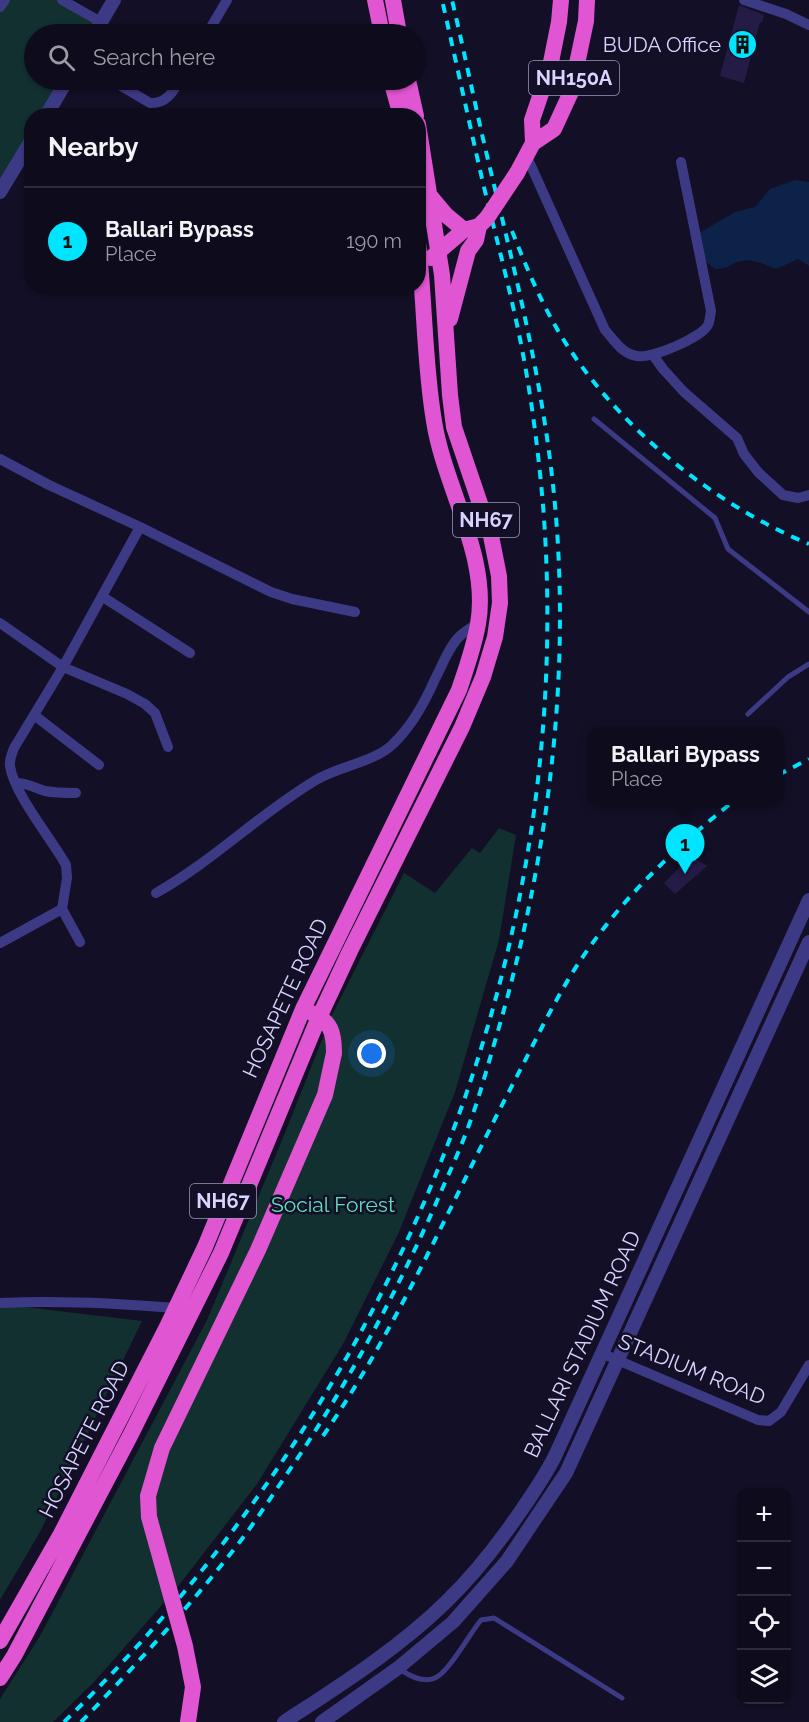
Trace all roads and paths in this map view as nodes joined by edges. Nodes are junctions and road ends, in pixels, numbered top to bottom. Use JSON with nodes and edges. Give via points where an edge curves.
{"nodes":[{"id":1,"x":5,"y":0,"type":"edge"},
{"id":2,"x":62,"y":0,"type":"edge"},
{"id":3,"x":114,"y":0,"type":"edge"},
{"id":4,"x":227,"y":0,"type":"edge"},
{"id":5,"x":375,"y":0,"type":"edge"},
{"id":6,"x":393,"y":0,"type":"edge"},
{"id":7,"x":561,"y":0,"type":"edge"},
{"id":8,"x":587,"y":0,"type":"edge"},
{"id":9,"x":744,"y":0,"type":"edge"},
{"id":10,"x":0,"y":7,"type":"edge"},
{"id":11,"x":92,"y":24,"type":"edge"},
{"id":12,"x":99,"y":24,"type":"edge"},
{"id":13,"x":213,"y":24,"type":"edge"},
{"id":14,"x":380,"y":24,"type":"edge"},
{"id":15,"x":397,"y":24,"type":"edge"},
{"id":16,"x":809,"y":25,"type":"edge"},
{"id":17,"x":61,"y":90,"type":"edge"},
{"id":18,"x":128,"y":90,"type":"edge"},
{"id":19,"x":174,"y":90,"type":"edge"},
{"id":20,"x":394,"y":90,"type":"edge"},
{"id":21,"x":410,"y":90,"type":"edge"},
{"id":22,"x":51,"y":108,"type":"edge"},
{"id":23,"x":399,"y":108,"type":"edge"},
{"id":24,"x":414,"y":108,"type":"edge"},
{"id":25,"x":530,"y":150,"type":"junction"},
{"id":26,"x":24,"y":152,"type":"edge"},
{"id":27,"x":681,"y":162,"type":"dead end"},
{"id":28,"x":426,"y":176,"type":"edge"},
{"id":29,"x":0,"y":192,"type":"edge"},
{"id":30,"x":429,"y":196,"type":"junction"},
{"id":31,"x":477,"y":224,"type":"junction"},
{"id":32,"x":468,"y":251,"type":"junction"},
{"id":33,"x":439,"y":254,"type":"junction"},
{"id":34,"x":426,"y":262,"type":"edge"},
{"id":35,"x":442,"y":275,"type":"junction"},
{"id":36,"x":426,"y":282,"type":"edge"},
{"id":37,"x":423,"y":294,"type":"edge"},
{"id":38,"x":445,"y":336,"type":"junction"},
{"id":39,"x":653,"y":355,"type":"junction"},
{"id":40,"x":594,"y":419,"type":"dead end"},
{"id":41,"x":0,"y":459,"type":"edge"},
{"id":42,"x":809,"y":495,"type":"edge"},
{"id":43,"x":140,"y":527,"type":"junction"},
{"id":44,"x":103,"y":597,"type":"junction"},
{"id":45,"x":355,"y":612,"type":"dead end"},
{"id":46,"x":809,"y":612,"type":"edge"},
{"id":47,"x":0,"y":622,"type":"edge"},
{"id":48,"x":478,"y":623,"type":"junction"},
{"id":49,"x":190,"y":654,"type":"dead end"},
{"id":50,"x":809,"y":664,"type":"edge"},
{"id":51,"x":63,"y":667,"type":"junction"},
{"id":52,"x":748,"y":714,"type":"dead end"},
{"id":53,"x":34,"y":715,"type":"junction"},
{"id":54,"x":168,"y":747,"type":"dead end"},
{"id":55,"x":5,"y":757,"type":"edge"},
{"id":56,"x":99,"y":765,"type":"dead end"},
{"id":57,"x":16,"y":783,"type":"junction"},
{"id":58,"x":76,"y":793,"type":"dead end"},
{"id":59,"x":156,"y":893,"type":"dead end"},
{"id":60,"x":809,"y":900,"type":"edge"},
{"id":61,"x":62,"y":909,"type":"junction"},
{"id":62,"x":80,"y":942,"type":"dead end"},
{"id":63,"x":809,"y":942,"type":"edge"},
{"id":64,"x":0,"y":943,"type":"edge"},
{"id":65,"x":303,"y":1009,"type":"junction"},
{"id":66,"x":320,"y":1016,"type":"junction"},
{"id":67,"x":0,"y":1303,"type":"edge"},
{"id":68,"x":176,"y":1308,"type":"junction"},
{"id":69,"x":601,"y":1353,"type":"junction"},
{"id":70,"x":619,"y":1360,"type":"junction"},
{"id":71,"x":809,"y":1365,"type":"edge"},
{"id":72,"x":0,"y":1641,"type":"edge"},
{"id":73,"x":398,"y":1668,"type":"junction"},
{"id":74,"x":354,"y":1675,"type":"junction"},
{"id":75,"x":0,"y":1678,"type":"edge"},
{"id":76,"x":366,"y":1692,"type":"junction"},
{"id":77,"x":622,"y":1698,"type":"dead end"},
{"id":78,"x":188,"y":1722,"type":"edge"},
{"id":79,"x":284,"y":1722,"type":"edge"},
{"id":80,"x":322,"y":1722,"type":"edge"}],
"edges":[{"from":1,"to":10,"type":"street"},
{"from":2,"to":11,"type":"street"},
{"from":3,"to":12,"type":"street"},
{"from":4,"to":13,"type":"street"},
{"from":5,"to":14,"type":"highway"},
{"from":6,"to":15,"type":"highway"},
{"from":7,"to":25,"type":"highway","number":"NH150A","via":[[550,67],[532,120]]},
{"from":8,"to":25,"type":"highway","number":"NH150A","via":[[571,92],[554,129]]},
{"from":9,"to":16,"type":"street"},
{"from":17,"to":22,"type":"street"},
{"from":18,"to":19,"type":"street","via":[[150,103],[158,103]]},
{"from":20,"to":23,"type":"highway"},
{"from":21,"to":24,"type":"highway"},
{"from":25,"to":31,"type":"highway","number":"NH150A","bridge":true},
{"from":25,"to":39,"type":"street","via":[[605,330],[622,350],[637,357]]},
{"from":26,"to":29,"type":"street"},
{"from":27,"to":39,"type":"street","via":[[711,311],[708,325],[696,336]]},
{"from":28,"to":30,"type":"highway"},
{"from":30,"to":31,"type":"highway","via":[[446,215]]},
{"from":30,"to":33,"type":"highway"},
{"from":31,"to":32,"type":"highway","number":"NH150A","via":[[476,240]]},
{"from":31,"to":33,"type":"highway","number":"NH150A"},
{"from":32,"to":35,"type":"highway","number":"NH150A"},
{"from":32,"to":38,"type":"highway"},
{"from":33,"to":34,"type":"highway","number":"NH150A"},
{"from":33,"to":35,"type":"highway"},
{"from":35,"to":36,"type":"highway","number":"NH150A"},
{"from":35,"to":38,"type":"highway","number":"NH67"},
{"from":37,"to":48,"type":"highway","name":"HOSAPETE ROAD","number":"NH67","via":[[434,422],[474,553]]},
{"from":38,"to":66,"type":"highway","name":"HOSAPETE ROAD","number":"NH67","via":[[454,427],[491,536],[499,576],[495,638],[448,759]]},
{"from":39,"to":42,"type":"street","via":[[684,392],[736,438],[758,472],[783,495]]},
{"from":40,"to":46,"type":"lane","via":[[711,514],[728,549]]},
{"from":41,"to":43,"type":"street"},
{"from":43,"to":44,"type":"street"},
{"from":43,"to":45,"type":"street","via":[[271,592]]},
{"from":44,"to":49,"type":"street"},
{"from":44,"to":51,"type":"street"},
{"from":47,"to":51,"type":"street"},
{"from":48,"to":59,"type":"street","via":[[449,650],[428,696],[392,745],[377,756],[317,780],[207,861]]},
{"from":48,"to":65,"type":"highway","name":"HOSAPETE ROAD","number":"NH67","via":[[459,690]]},
{"from":50,"to":52,"type":"lane","via":[[788,677]]},
{"from":51,"to":53,"type":"street"},
{"from":51,"to":54,"type":"street","via":[[144,704],[155,713]]},
{"from":53,"to":55,"type":"street"},
{"from":53,"to":56,"type":"street"},
{"from":55,"to":57,"type":"street"},
{"from":57,"to":58,"type":"street","via":[[57,793]]},
{"from":57,"to":61,"type":"street","via":[[66,865]]},
{"from":60,"to":69,"type":"street","name":"BALLARI STADIUM ROAD"},
{"from":61,"to":62,"type":"street"},
{"from":61,"to":64,"type":"street"},
{"from":63,"to":70,"type":"street","name":"BALLARI STADIUM ROAD"},
{"from":65,"to":66,"type":"highway"},
{"from":65,"to":68,"type":"highway","name":"HOSAPETE ROAD","number":"NH67"},
{"from":66,"to":75,"type":"highway","name":"HOSAPETE ROAD","via":[[221,1253],[130,1436]]},
{"from":66,"to":78,"type":"highway","bridge":true,"via":[[332,1029],[334,1053],[321,1105],[258,1250],[162,1448],[148,1496],[149,1517],[193,1688]]},
{"from":67,"to":68,"type":"street","via":[[43,1301]]},
{"from":68,"to":72,"type":"highway","name":"HOSAPETE ROAD","number":"NH67","via":[[61,1534]]},
{"from":69,"to":70,"type":"street","name":"STADIUM ROAD"},
{"from":69,"to":74,"type":"street","name":"BALLARI STADIUM ROAD","via":[[549,1469],[489,1554],[445,1603]]},
{"from":70,"to":71,"type":"street","name":"STADIUM ROAD","via":[[768,1421],[781,1412]]},
{"from":70,"to":73,"type":"street","name":"BALLARI STADIUM ROAD","via":[[566,1473],[507,1561],[453,1622]]},
{"from":73,"to":76,"type":"street","name":"BALLARI STADIUM ROAD"},
{"from":73,"to":77,"type":"lane","via":[[418,1678],[436,1678],[481,1620],[494,1618]]},
{"from":74,"to":76,"type":"street"},
{"from":74,"to":79,"type":"street","name":"BALLARI STADIUM ROAD"},
{"from":76,"to":80,"type":"street","name":"BALLARI STADIUM ROAD"}]}
